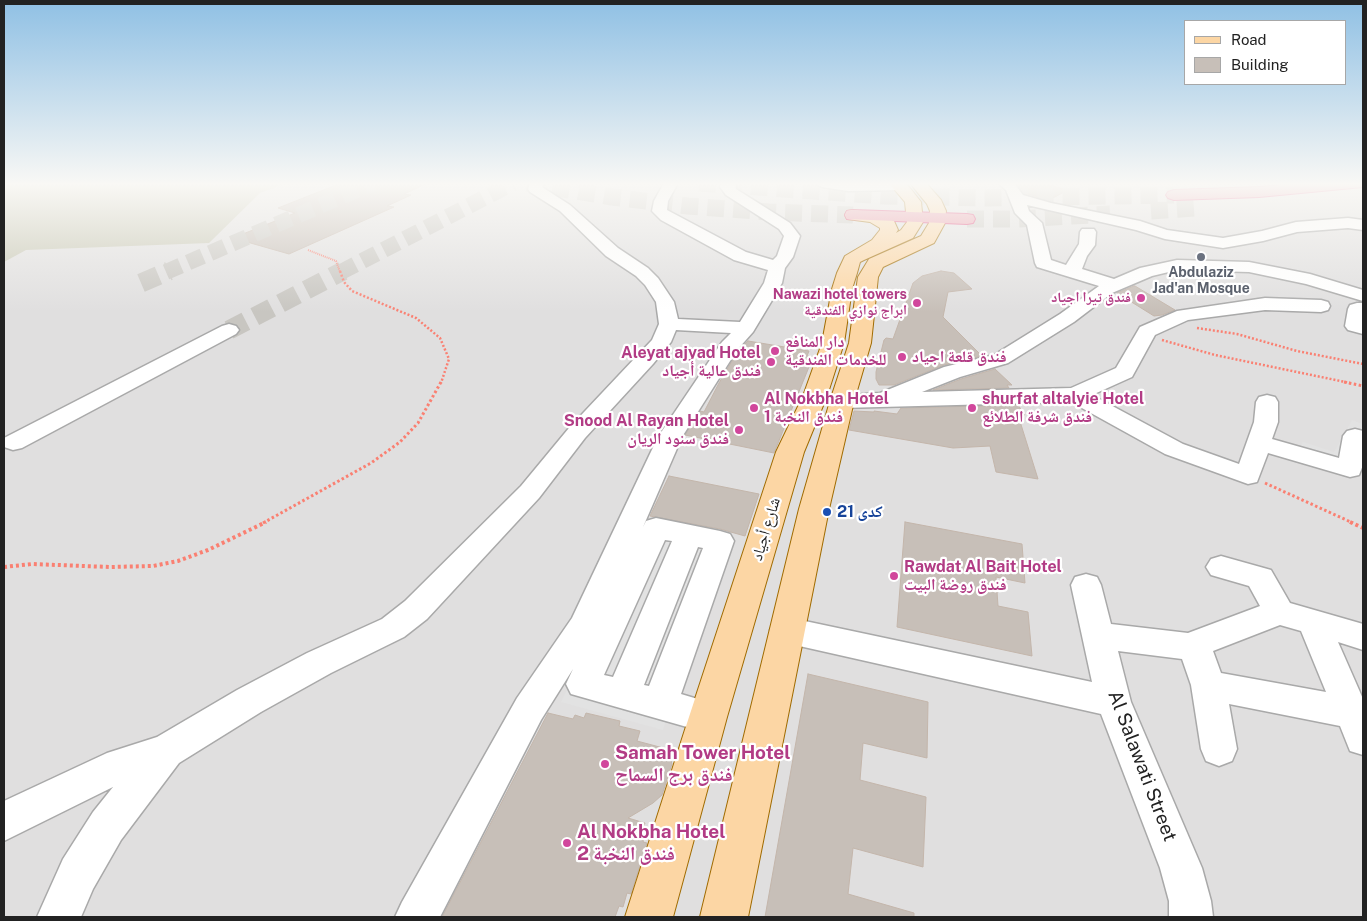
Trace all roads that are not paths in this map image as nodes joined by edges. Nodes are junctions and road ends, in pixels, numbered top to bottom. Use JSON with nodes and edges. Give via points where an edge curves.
{"nodes":[{"id":1,"x":583,"y":226,"type":"edge"},
{"id":2,"x":682,"y":226,"type":"edge"},
{"id":3,"x":785,"y":226,"type":"edge"},
{"id":4,"x":888,"y":226,"type":"edge"},
{"id":5,"x":916,"y":226,"type":"edge"},
{"id":6,"x":932,"y":226,"type":"edge"},
{"id":7,"x":1035,"y":226,"type":"edge"},
{"id":8,"x":1140,"y":226,"type":"edge"},
{"id":9,"x":1309,"y":226,"type":"edge"},
{"id":10,"x":1088,"y":232,"type":"dead end"},
{"id":11,"x":1180,"y":237,"type":"junction"},
{"id":12,"x":1223,"y":243,"type":"junction"},
{"id":13,"x":864,"y":252,"type":"junction"},
{"id":14,"x":1177,"y":265,"type":"junction"},
{"id":15,"x":777,"y":267,"type":"junction"},
{"id":16,"x":1248,"y":267,"type":"junction"},
{"id":17,"x":1072,"y":272,"type":"junction"},
{"id":18,"x":1116,"y":285,"type":"junction"},
{"id":19,"x":1361,"y":304,"type":"edge"},
{"id":20,"x":1320,"y":306,"type":"dead end"},
{"id":21,"x":670,"y":324,"type":"junction"},
{"id":22,"x":746,"y":328,"type":"junction"},
{"id":23,"x":1363,"y":328,"type":"edge"},
{"id":24,"x":229,"y":330,"type":"tunnel mouth"},
{"id":25,"x":1075,"y":395,"type":"junction"},
{"id":26,"x":883,"y":400,"type":"junction"},
{"id":27,"x":842,"y":401,"type":"junction"},
{"id":28,"x":1267,"y":402,"type":"dead end"},
{"id":29,"x":1355,"y":436,"type":"dead end"},
{"id":30,"x":13,"y":443,"type":"dead end"},
{"id":31,"x":1259,"y":443,"type":"junction"},
{"id":32,"x":1356,"y":472,"type":"edge"},
{"id":33,"x":689,"y":535,"type":"junction"},
{"id":34,"x":1221,"y":567,"type":"dead end"},
{"id":35,"x":1086,"y":585,"type":"dead end"},
{"id":36,"x":1279,"y":612,"type":"junction"},
{"id":37,"x":1313,"y":622,"type":"junction"},
{"id":38,"x":786,"y":630,"type":"junction"},
{"id":39,"x":1099,"y":636,"type":"junction"},
{"id":40,"x":1363,"y":637,"type":"edge"},
{"id":41,"x":1194,"y":644,"type":"junction"},
{"id":42,"x":1208,"y":686,"type":"junction"},
{"id":43,"x":623,"y":694,"type":"junction"},
{"id":44,"x":1114,"y":702,"type":"junction"},
{"id":45,"x":660,"y":704,"type":"junction"},
{"id":46,"x":708,"y":717,"type":"junction"},
{"id":47,"x":1359,"y":722,"type":"edge"},
{"id":48,"x":1219,"y":749,"type":"dead end"},
{"id":49,"x":166,"y":751,"type":"junction"},
{"id":50,"x":4,"y":820,"type":"edge"},
{"id":51,"x":59,"y":917,"type":"edge"},
{"id":52,"x":417,"y":917,"type":"edge"},
{"id":53,"x":649,"y":917,"type":"edge"},
{"id":54,"x":724,"y":917,"type":"edge"},
{"id":55,"x":1191,"y":917,"type":"edge"}],
"edges":[{"from":1,"to":21,"type":"street","via":[[652,282],[665,302]]},
{"from":2,"to":15,"type":"street","via":[[740,256]]},
{"from":3,"to":15,"type":"street","via":[[792,236],[785,257]]},
{"from":4,"to":13,"type":"main road","name":"شارع أجياد","via":[[890,230],[878,244]]},
{"from":5,"to":13,"type":"main road","via":[[892,243]]},
{"from":6,"to":27,"type":"main road","via":[[934,229],[928,239],[881,260],[871,268],[860,343]]},
{"from":7,"to":17,"type":"street","via":[[1043,263]]},
{"from":8,"to":11,"type":"street"},
{"from":9,"to":12,"type":"street"},
{"from":10,"to":17,"type":"street","via":[[1087,245]]},
{"from":11,"to":12,"type":"street"},
{"from":11,"to":14,"type":"street"},
{"from":12,"to":16,"type":"street"},
{"from":13,"to":46,"type":"main road","name":"شارع أجياد","via":[[852,260],[842,288],[833,343],[815,396],[790,452]]},
{"from":14,"to":16,"type":"street"},
{"from":14,"to":18,"type":"street","via":[[1146,272]]},
{"from":15,"to":22,"type":"street","via":[[773,283]]},
{"from":16,"to":19,"type":"street","via":[[1310,279]]},
{"from":17,"to":18,"type":"street"},
{"from":18,"to":26,"type":"street","via":[[1001,359],[952,372]]},
{"from":19,"to":23,"type":"street","via":[[1355,326]]},
{"from":20,"to":25,"type":"street","via":[[1265,304],[1184,315],[1146,331],[1124,372]]},
{"from":21,"to":22,"type":"street"},
{"from":21,"to":49,"type":"street","via":[[646,360],[577,433],[530,492],[416,610],[393,628],[249,700]]},
{"from":22,"to":52,"type":"street","via":[[729,346],[670,437],[584,625],[529,709]]},
{"from":24,"to":30,"type":"street"},
{"from":25,"to":26,"type":"street"},
{"from":25,"to":31,"type":"street","via":[[1174,449],[1248,476]]},
{"from":26,"to":27,"type":"street"},
{"from":27,"to":38,"type":"main road"},
{"from":28,"to":31,"type":"street","via":[[1266,422]]},
{"from":29,"to":32,"type":"street"},
{"from":31,"to":32,"type":"street"},
{"from":33,"to":43,"type":"street"},
{"from":33,"to":43,"type":"street","via":[[656,528],[583,684]]},
{"from":33,"to":45,"type":"street","via":[[720,541]]},
{"from":34,"to":36,"type":"street","via":[[1260,578]]},
{"from":35,"to":39,"type":"street","name":"Al Salawati Street"},
{"from":36,"to":37,"type":"street"},
{"from":36,"to":41,"type":"street"},
{"from":37,"to":40,"type":"street"},
{"from":37,"to":47,"type":"street"},
{"from":38,"to":44,"type":"street"},
{"from":38,"to":54,"type":"main road"},
{"from":39,"to":41,"type":"street"},
{"from":39,"to":44,"type":"street","name":"Al Salawati Street"},
{"from":41,"to":42,"type":"street"},
{"from":42,"to":47,"type":"street"},
{"from":42,"to":48,"type":"street"},
{"from":43,"to":45,"type":"street"},
{"from":44,"to":55,"type":"street","name":"Al Salawati Street","via":[[1181,868]]},
{"from":45,"to":46,"type":"street"},
{"from":46,"to":53,"type":"main road","name":"شارع أجياد"},
{"from":49,"to":50,"type":"street","via":[[120,765]]},
{"from":49,"to":51,"type":"street","via":[[107,826],[78,874]]}]}
